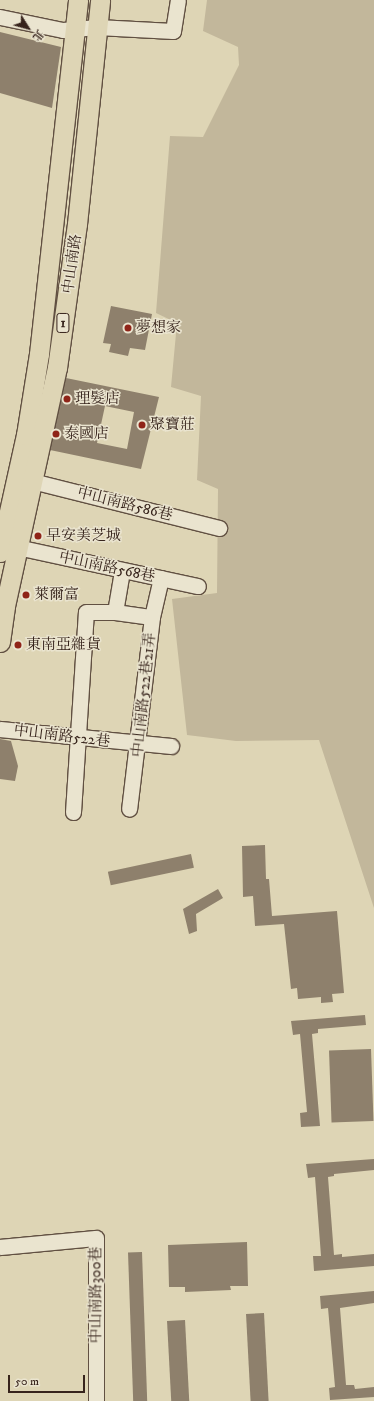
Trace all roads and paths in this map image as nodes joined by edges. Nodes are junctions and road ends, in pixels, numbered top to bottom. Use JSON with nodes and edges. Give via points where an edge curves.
{"nodes":[{"id":1,"x":78,"y":0,"type":"edge"},
{"id":2,"x":100,"y":0,"type":"edge"},
{"id":3,"x":178,"y":0,"type":"edge"},
{"id":4,"x":0,"y":17,"type":"edge"},
{"id":5,"x":97,"y":27,"type":"junction"},
{"id":6,"x":75,"y":30,"type":"junction"},
{"id":7,"x":32,"y":481,"type":"junction"},
{"id":8,"x":219,"y":528,"type":"dead end"},
{"id":9,"x":9,"y":550,"type":"edge"},
{"id":10,"x":122,"y":571,"type":"junction"},
{"id":11,"x":161,"y":578,"type":"junction"},
{"id":12,"x":198,"y":586,"type":"dead end"},
{"id":13,"x":115,"y":612,"type":"junction"},
{"id":14,"x":152,"y":617,"type":"junction"},
{"id":15,"x":0,"y":642,"type":"edge"},
{"id":16,"x":0,"y":729,"type":"edge"},
{"id":17,"x":76,"y":738,"type":"junction"},
{"id":18,"x":139,"y":744,"type":"junction"},
{"id":19,"x":171,"y":746,"type":"dead end"},
{"id":20,"x":129,"y":809,"type":"dead end"},
{"id":21,"x":73,"y":812,"type":"dead end"},
{"id":22,"x":0,"y":1246,"type":"edge"},
{"id":23,"x":96,"y":1401,"type":"edge"}],
"edges":[{"from":1,"to":6,"type":"main road","name":"中山南路","number":"1"},
{"from":2,"to":5,"type":"main road","name":"中山南路","number":"1"},
{"from":3,"to":5,"type":"street","via":[[173,31]]},
{"from":4,"to":6,"type":"street","via":[[63,30]]},
{"from":5,"to":6,"type":"street"},
{"from":5,"to":7,"type":"main road","name":"中山南路","number":"1","via":[[77,224],[57,368]]},
{"from":6,"to":9,"type":"main road","name":"中山南路","number":"1","via":[[39,354]]},
{"from":7,"to":8,"type":"street","name":"中山南路586巷"},
{"from":7,"to":9,"type":"main road","name":"中山南路","number":"1"},
{"from":9,"to":10,"type":"street","name":"中山南路568巷"},
{"from":9,"to":15,"type":"main road","name":"中山南路","number":"1"},
{"from":10,"to":11,"type":"street","name":"中山南路568巷"},
{"from":10,"to":13,"type":"street"},
{"from":11,"to":12,"type":"street","name":"中山南路568巷"},
{"from":11,"to":14,"type":"street"},
{"from":13,"to":14,"type":"street","name":"中山南路522巷21弄"},
{"from":13,"to":17,"type":"street","name":"中山南路522巷21弄","via":[[86,612]]},
{"from":14,"to":18,"type":"street","name":"中山南路522巷21弄"},
{"from":16,"to":17,"type":"street","name":"中山南路522巷"},
{"from":17,"to":18,"type":"street","name":"中山南路522巷"},
{"from":17,"to":21,"type":"street"},
{"from":18,"to":19,"type":"street","name":"中山南路522巷"},
{"from":18,"to":20,"type":"street","name":"中山南路522巷21弄"},
{"from":22,"to":23,"type":"street","name":"中山南路300巷","via":[[96,1238]]}]}
